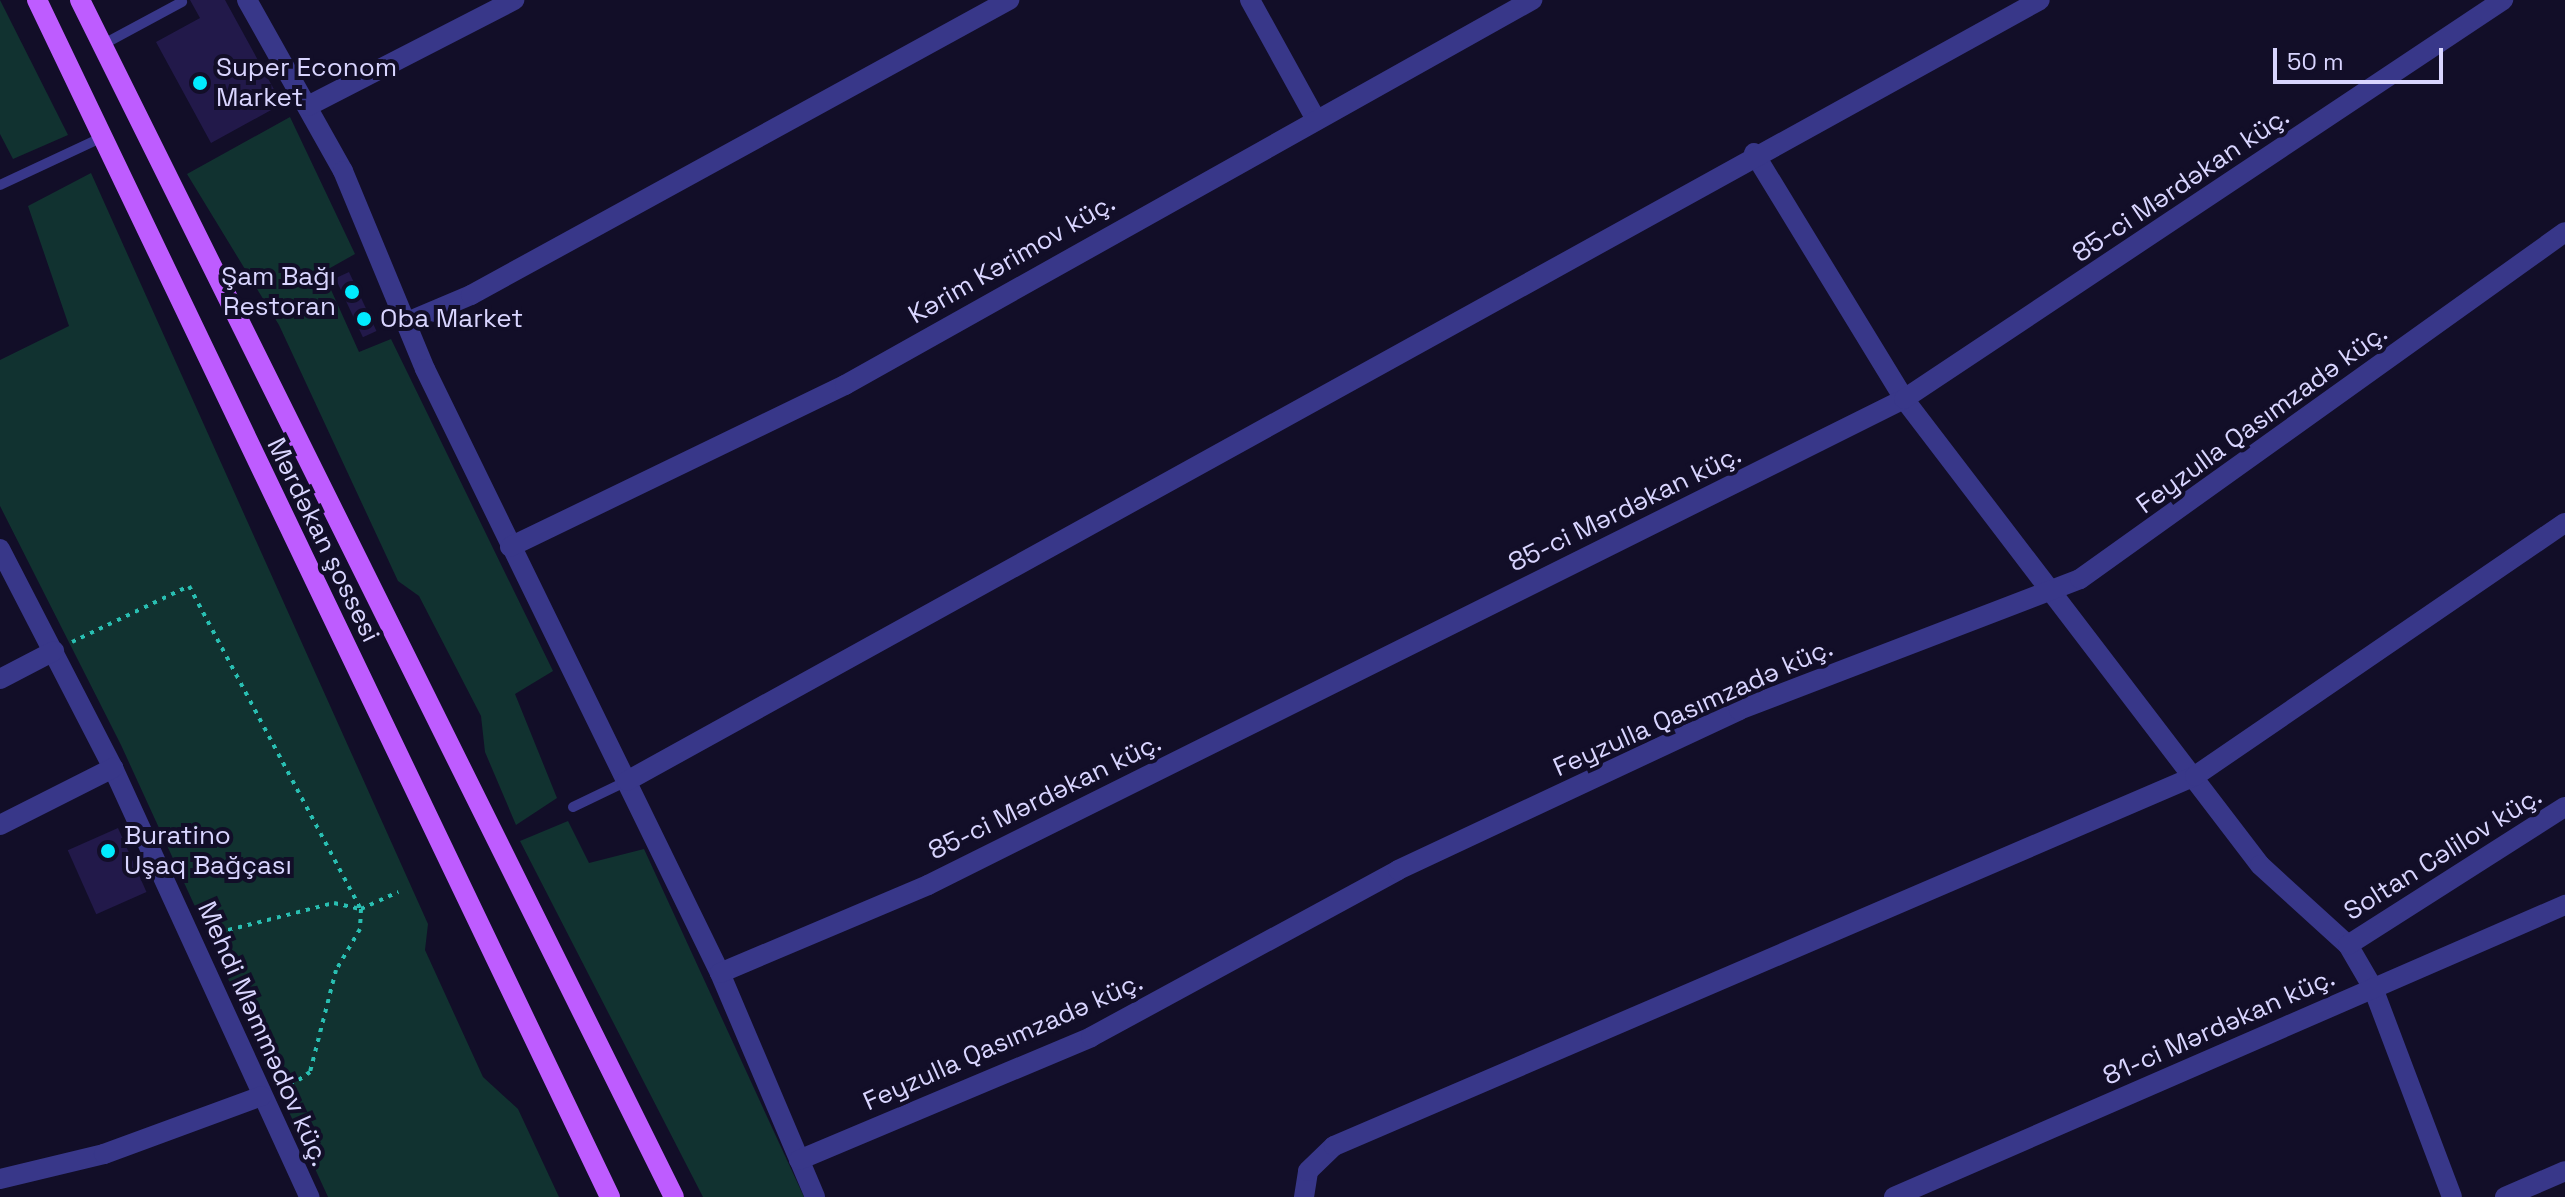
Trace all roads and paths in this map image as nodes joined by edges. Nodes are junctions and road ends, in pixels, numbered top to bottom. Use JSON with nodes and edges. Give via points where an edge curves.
{"nodes":[{"id":1,"x":37,"y":0,"type":"edge"},
{"id":2,"x":80,"y":0,"type":"edge"},
{"id":3,"x":247,"y":0,"type":"edge"},
{"id":4,"x":514,"y":0,"type":"edge"},
{"id":5,"x":1009,"y":0,"type":"edge"},
{"id":6,"x":1250,"y":0,"type":"edge"},
{"id":7,"x":1532,"y":0,"type":"edge"},
{"id":8,"x":2040,"y":0,"type":"edge"},
{"id":9,"x":2503,"y":0,"type":"edge"},
{"id":10,"x":182,"y":2,"type":"edge"},
{"id":11,"x":102,"y":45,"type":"junction"},
{"id":12,"x":308,"y":106,"type":"junction"},
{"id":13,"x":1314,"y":116,"type":"junction"},
{"id":14,"x":103,"y":137,"type":"junction"},
{"id":15,"x":1754,"y":153,"type":"junction"},
{"id":16,"x":0,"y":185,"type":"edge"},
{"id":17,"x":2565,"y":232,"type":"edge"},
{"id":18,"x":405,"y":323,"type":"junction"},
{"id":19,"x":1904,"y":399,"type":"junction"},
{"id":20,"x":2565,"y":523,"type":"edge"},
{"id":21,"x":510,"y":547,"type":"junction"},
{"id":22,"x":0,"y":549,"type":"edge"},
{"id":23,"x":2055,"y":589,"type":"junction"},
{"id":24,"x":54,"y":651,"type":"junction"},
{"id":25,"x":0,"y":679,"type":"edge"},
{"id":26,"x":113,"y":768,"type":"junction"},
{"id":27,"x":2195,"y":776,"type":"junction"},
{"id":28,"x":627,"y":781,"type":"junction"},
{"id":29,"x":573,"y":807,"type":"dead end"},
{"id":30,"x":2565,"y":807,"type":"edge"},
{"id":31,"x":0,"y":825,"type":"edge"},
{"id":32,"x":398,"y":892,"type":"dead end"},
{"id":33,"x":2565,"y":905,"type":"edge"},
{"id":34,"x":361,"y":909,"type":"junction"},
{"id":35,"x":192,"y":941,"type":"junction"},
{"id":36,"x":2348,"y":945,"type":"junction"},
{"id":37,"x":720,"y":973,"type":"junction"},
{"id":38,"x":2373,"y":988,"type":"junction"},
{"id":39,"x":262,"y":1096,"type":"junction"},
{"id":40,"x":799,"y":1160,"type":"junction"},
{"id":41,"x":2565,"y":1171,"type":"edge"},
{"id":42,"x":0,"y":1179,"type":"edge"},
{"id":43,"x":309,"y":1197,"type":"edge"},
{"id":44,"x":610,"y":1197,"type":"edge"},
{"id":45,"x":674,"y":1197,"type":"edge"},
{"id":46,"x":815,"y":1197,"type":"edge"},
{"id":47,"x":1304,"y":1197,"type":"edge"},
{"id":48,"x":1894,"y":1197,"type":"edge"},
{"id":49,"x":2452,"y":1197,"type":"edge"},
{"id":50,"x":2505,"y":1197,"type":"edge"}],
"edges":[{"from":1,"to":14,"type":"main road","name":"Mərdəkan şossesi"},
{"from":2,"to":11,"type":"main road","name":"Mərdəkan şossesi"},
{"from":3,"to":12,"type":"street"},
{"from":4,"to":12,"type":"street"},
{"from":5,"to":18,"type":"street","via":[[471,295]]},
{"from":6,"to":13,"type":"street"},
{"from":7,"to":13,"type":"street","name":"Kərim Kərimov küç."},
{"from":8,"to":15,"type":"street"},
{"from":9,"to":19,"type":"street","name":"85-ci Mərdəkan küç."},
{"from":10,"to":11,"type":"lane"},
{"from":11,"to":45,"type":"main road","name":"Mərdəkan şossesi"},
{"from":12,"to":18,"type":"street"},
{"from":13,"to":21,"type":"street","name":"Kərim Kərimov küç.","via":[[845,385]]},
{"from":14,"to":16,"type":"lane"},
{"from":14,"to":44,"type":"main road","name":"Mərdəkan şossesi"},
{"from":15,"to":19,"type":"street"},
{"from":15,"to":28,"type":"street"},
{"from":17,"to":23,"type":"street","name":"Feyzulla Qasımzadə küç.","via":[[2100,568]]},
{"from":18,"to":21,"type":"street"},
{"from":19,"to":23,"type":"street"},
{"from":19,"to":37,"type":"street","name":"85-ci Mərdəkan küç.","via":[[928,885]]},
{"from":20,"to":27,"type":"street"},
{"from":21,"to":28,"type":"street"},
{"from":22,"to":24,"type":"street","name":"Mehdi Məmmədov küç."},
{"from":23,"to":27,"type":"street"},
{"from":23,"to":40,"type":"street","name":"Feyzulla Qasımzadə küç.","via":[[1739,710],[1385,876],[1091,1037]]},
{"from":24,"to":25,"type":"street"},
{"from":24,"to":26,"type":"street","name":"Mehdi Məmmədov küç."},
{"from":24,"to":34,"type":"path","via":[[189,586]]},
{"from":26,"to":31,"type":"street"},
{"from":26,"to":35,"type":"street","name":"Mehdi Məmmədov küç."},
{"from":27,"to":36,"type":"street","via":[[2260,865]]},
{"from":27,"to":47,"type":"street","via":[[1334,1146],[1308,1171]]},
{"from":28,"to":29,"type":"lane"},
{"from":28,"to":37,"type":"street"},
{"from":30,"to":36,"type":"street","name":"Soltan Cəlilov küç."},
{"from":32,"to":34,"type":"path"},
{"from":33,"to":38,"type":"street","name":"81-ci Mərdəkan küç."},
{"from":34,"to":35,"type":"path","via":[[334,903]]},
{"from":34,"to":39,"type":"path","via":[[360,929],[336,970],[310,1072],[297,1087]]},
{"from":35,"to":39,"type":"street","name":"Mehdi Məmmədov küç."},
{"from":36,"to":38,"type":"street"},
{"from":37,"to":40,"type":"street"},
{"from":38,"to":48,"type":"street","name":"81-ci Mərdəkan küç."},
{"from":38,"to":49,"type":"street"},
{"from":39,"to":42,"type":"street","via":[[104,1154]]},
{"from":39,"to":43,"type":"street","name":"Mehdi Məmmədov küç."},
{"from":40,"to":46,"type":"street"},
{"from":41,"to":50,"type":"street"}]}
